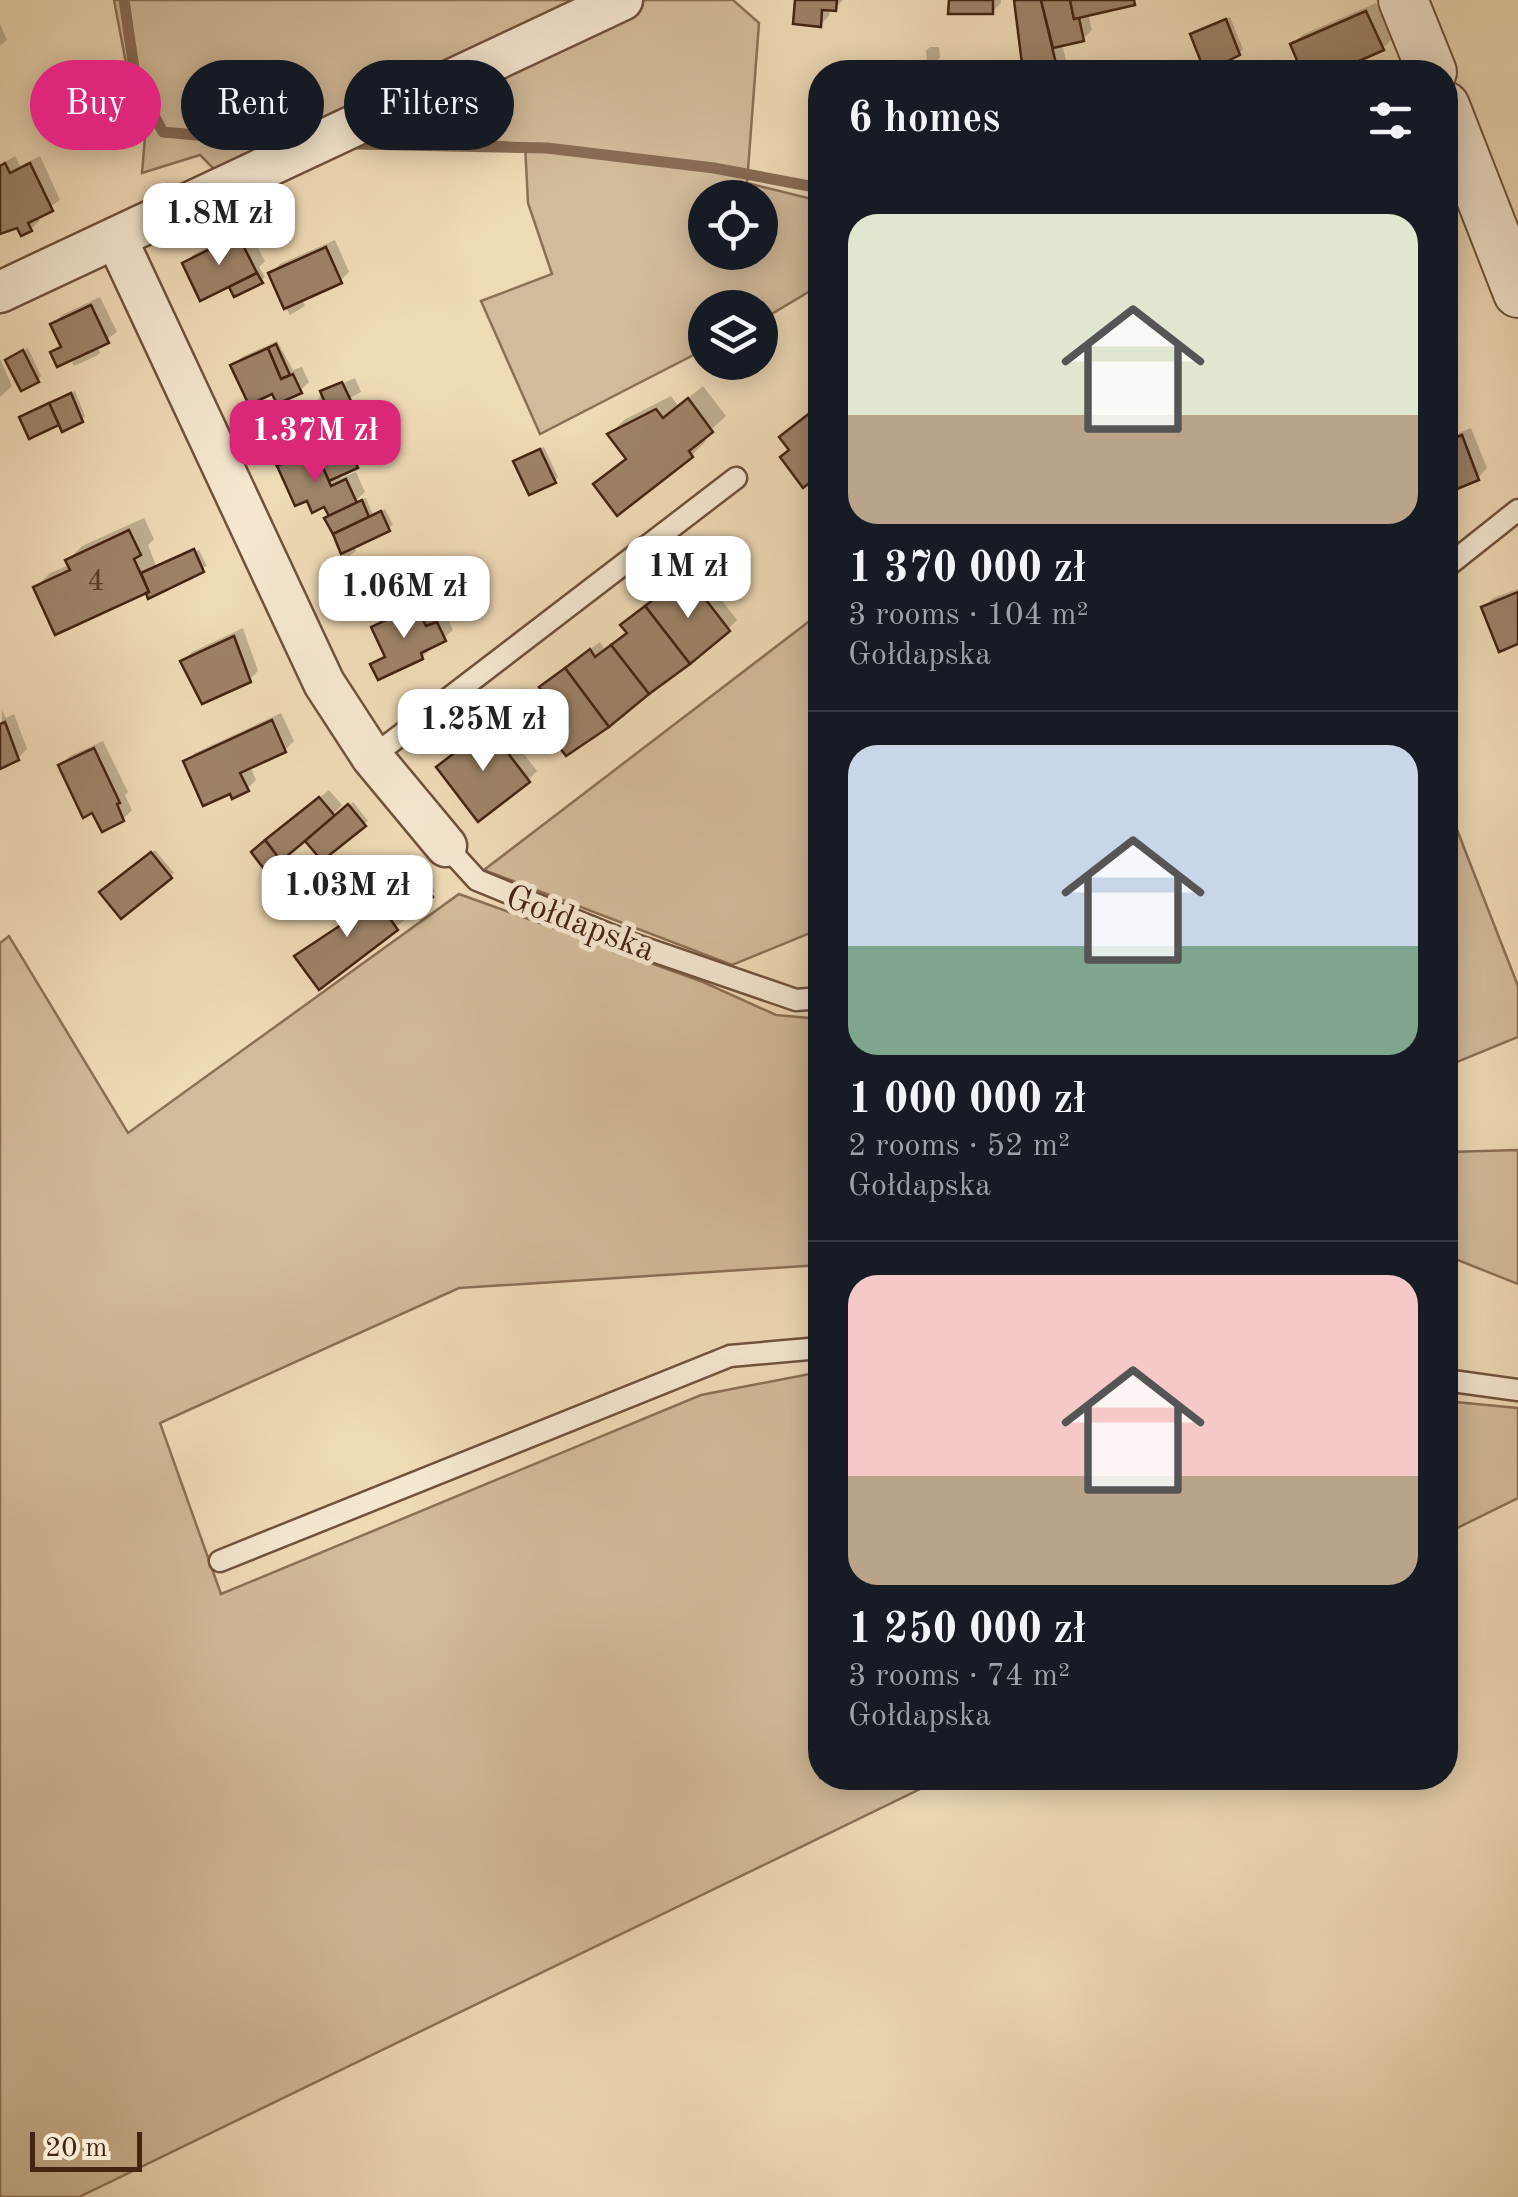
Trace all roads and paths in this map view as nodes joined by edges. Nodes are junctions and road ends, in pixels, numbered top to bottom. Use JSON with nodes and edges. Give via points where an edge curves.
{"nodes":[{"id":1,"x":622,"y":0,"type":"edge"},
{"id":2,"x":1404,"y":0,"type":"edge"},
{"id":3,"x":1427,"y":60,"type":"edge"},
{"id":4,"x":1458,"y":139,"type":"edge"},
{"id":5,"x":116,"y":238,"type":"junction"},
{"id":6,"x":0,"y":292,"type":"edge"},
{"id":7,"x":1518,"y":294,"type":"edge"},
{"id":8,"x":736,"y":478,"type":"dead end"},
{"id":9,"x":1518,"y":510,"type":"edge"},
{"id":10,"x":1458,"y":558,"type":"edge"},
{"id":11,"x":372,"y":757,"type":"junction"},
{"id":12,"x":446,"y":846,"type":"joint"},
{"id":13,"x":808,"y":999,"type":"edge"},
{"id":14,"x":808,"y":1349,"type":"edge"},
{"id":15,"x":1458,"y":1382,"type":"edge"},
{"id":16,"x":1518,"y":1390,"type":"edge"},
{"id":17,"x":220,"y":1561,"type":"dead end"}],
"edges":[{"from":1,"to":5,"type":"street"},
{"from":2,"to":3,"type":"street"},
{"from":4,"to":7,"type":"street"},
{"from":5,"to":6,"type":"street"},
{"from":5,"to":11,"type":"street","name":"Gołdapska","via":[[324,684]]},
{"from":8,"to":11,"type":"lane"},
{"from":9,"to":10,"type":"lane"},
{"from":11,"to":12,"type":"street","name":"Gołdapska"},
{"from":12,"to":13,"type":"lane","name":"Gołdapska","via":[[477,880],[598,930]]},
{"from":14,"to":17,"type":"lane","via":[[730,1356]]},
{"from":15,"to":16,"type":"lane"}]}
